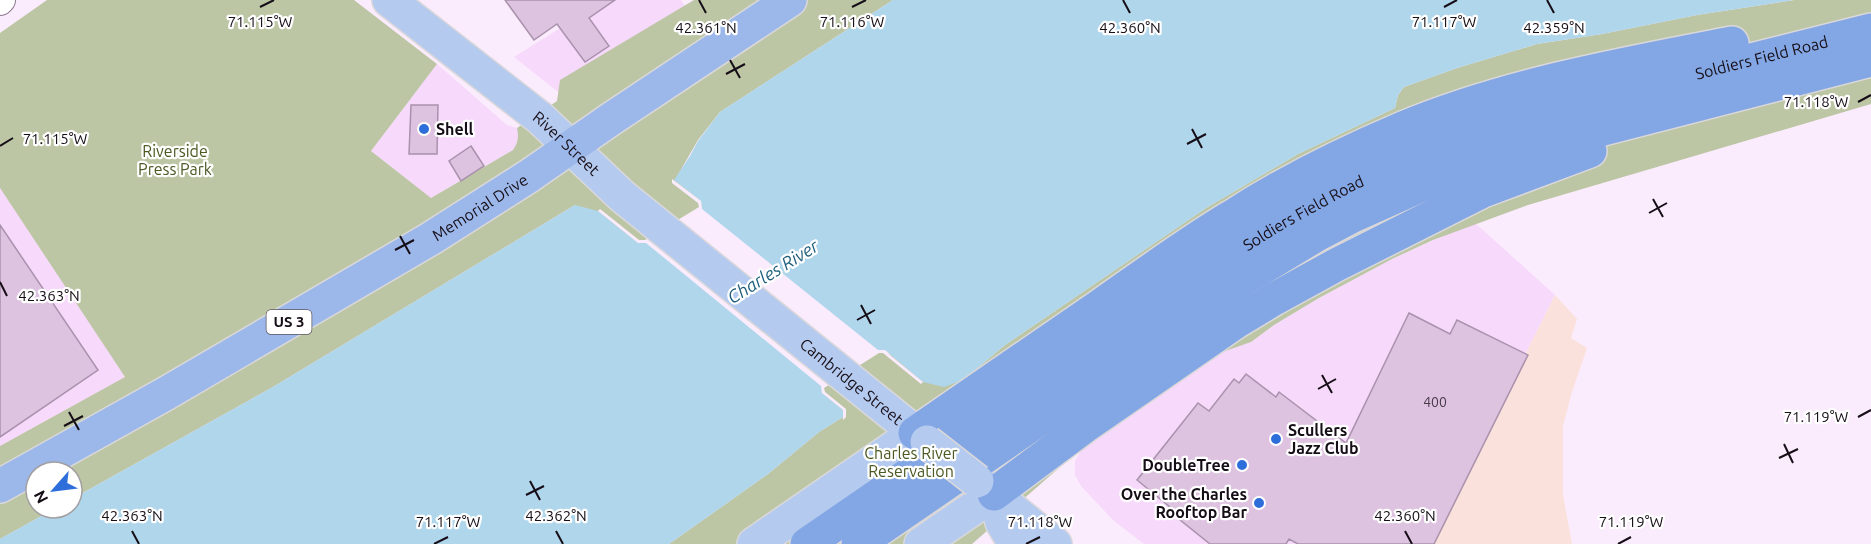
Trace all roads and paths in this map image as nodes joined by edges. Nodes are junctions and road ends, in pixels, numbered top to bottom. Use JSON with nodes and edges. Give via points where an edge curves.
{"nodes":[{"id":1,"x":389,"y":0,"type":"edge"},
{"id":2,"x":790,"y":0,"type":"edge"},
{"id":3,"x":1871,"y":29,"type":"edge"},
{"id":4,"x":1871,"y":60,"type":"edge"},
{"id":5,"x":1713,"y":100,"type":"junction"},
{"id":6,"x":570,"y":147,"type":"junction"},
{"id":7,"x":739,"y":291,"type":"joint"},
{"id":8,"x":921,"y":438,"type":"junction"},
{"id":9,"x":0,"y":486,"type":"edge"},
{"id":10,"x":986,"y":488,"type":"junction"},
{"id":11,"x":754,"y":544,"type":"edge"},
{"id":12,"x":807,"y":544,"type":"edge"},
{"id":13,"x":858,"y":544,"type":"edge"},
{"id":14,"x":921,"y":544,"type":"edge"},
{"id":15,"x":1015,"y":544,"type":"edge"},
{"id":16,"x":1055,"y":544,"type":"edge"}],
"edges":[{"from":1,"to":6,"type":"main road","name":"River Street","via":[[540,118]]},
{"from":2,"to":6,"type":"highway","name":"Memorial Drive","number":"US 3"},
{"from":3,"to":8,"type":"highway","via":[[1770,36],[1655,58],[1515,90],[1405,127],[1335,159],[1231,216]]},
{"from":3,"to":12,"type":"highway","name":"Soldiers Field Road","via":[[1528,118],[1431,150],[1355,183],[1214,265]]},
{"from":4,"to":5,"type":"highway","name":"Soldiers Field Road"},
{"from":5,"to":10,"type":"highway","via":[[1483,191],[1300,284],[1236,322]]},
{"from":5,"to":13,"type":"highway","name":"Soldiers Field Road","via":[[1510,153],[1428,182],[1353,216],[1247,277]]},
{"from":6,"to":7,"type":"main road","name":"River Street","via":[[622,196]]},
{"from":6,"to":9,"type":"highway","name":"Memorial Drive","number":"US 3","via":[[412,250]]},
{"from":7,"to":8,"type":"main road","name":"Cambridge Street"},
{"from":8,"to":10,"type":"main road","name":"Cambridge Street","bridge":true},
{"from":8,"to":11,"type":"main road"},
{"from":10,"to":14,"type":"main road"},
{"from":10,"to":15,"type":"main road"},
{"from":10,"to":16,"type":"main road","name":"Cambridge Street"}]}
